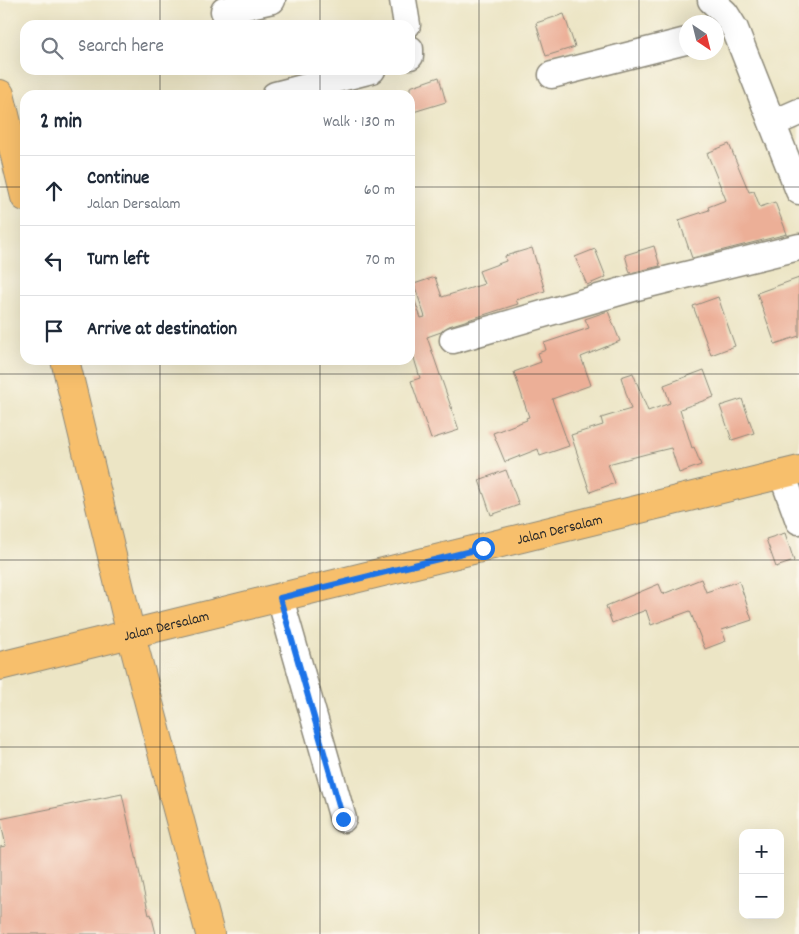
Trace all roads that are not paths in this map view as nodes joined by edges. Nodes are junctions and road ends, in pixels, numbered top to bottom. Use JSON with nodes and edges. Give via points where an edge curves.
{"nodes":[{"id":1,"x":272,"y":0,"type":"edge"},
{"id":2,"x":403,"y":0,"type":"edge"},
{"id":3,"x":711,"y":0,"type":"edge"},
{"id":4,"x":224,"y":11,"type":"dead end"},
{"id":5,"x":406,"y":20,"type":"edge"},
{"id":6,"x":726,"y":31,"type":"edge"},
{"id":7,"x":679,"y":43,"type":"edge"},
{"id":8,"x":353,"y":75,"type":"edge"},
{"id":9,"x":552,"y":75,"type":"dead end"},
{"id":10,"x":294,"y":90,"type":"edge"},
{"id":11,"x":0,"y":94,"type":"edge"},
{"id":12,"x":799,"y":112,"type":"edge"},
{"id":13,"x":774,"y":123,"type":"junction"},
{"id":14,"x":20,"y":176,"type":"edge"},
{"id":15,"x":799,"y":191,"type":"edge"},
{"id":16,"x":799,"y":248,"type":"edge"},
{"id":17,"x":453,"y":340,"type":"dead end"},
{"id":18,"x":66,"y":365,"type":"edge"},
{"id":19,"x":791,"y":472,"type":"edge"},
{"id":20,"x":799,"y":521,"type":"edge"},
{"id":21,"x":280,"y":598,"type":"junction"},
{"id":22,"x":131,"y":635,"type":"junction"},
{"id":23,"x":0,"y":666,"type":"edge"},
{"id":24,"x":343,"y":819,"type":"dead end"},
{"id":25,"x":210,"y":934,"type":"edge"}],
"edges":[{"from":1,"to":4,"type":"street"},
{"from":2,"to":5,"type":"street"},
{"from":3,"to":6,"type":"street","via":[[724,13]]},
{"from":6,"to":13,"type":"street"},
{"from":7,"to":9,"type":"street"},
{"from":8,"to":10,"type":"street"},
{"from":11,"to":14,"type":"main road"},
{"from":12,"to":13,"type":"street"},
{"from":13,"to":15,"type":"street"},
{"from":16,"to":17,"type":"street","via":[[634,288]]},
{"from":18,"to":22,"type":"main road"},
{"from":19,"to":20,"type":"street"},
{"from":19,"to":21,"type":"main road","name":"Jalan Dersalam"},
{"from":21,"to":22,"type":"main road","name":"Jalan Dersalam"},
{"from":21,"to":24,"type":"street"},
{"from":22,"to":23,"type":"main road","name":"Jalan Dersalam"},
{"from":22,"to":25,"type":"main road"}]}
